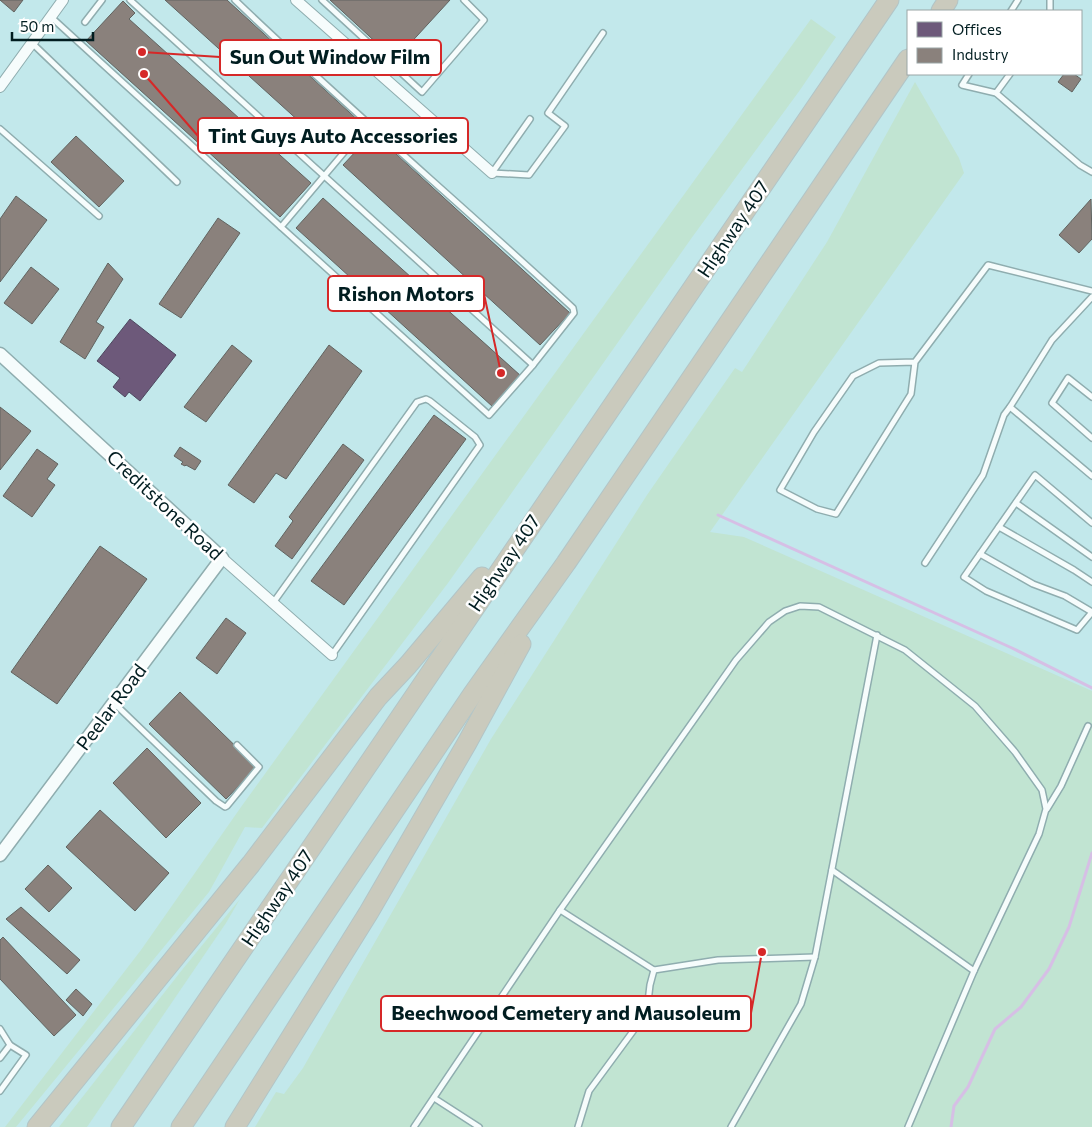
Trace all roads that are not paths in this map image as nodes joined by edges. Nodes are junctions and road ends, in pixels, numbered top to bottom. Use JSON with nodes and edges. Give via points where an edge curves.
{"nodes":[{"id":1,"x":63,"y":0,"type":"edge"},
{"id":2,"x":102,"y":0,"type":"edge"},
{"id":3,"x":130,"y":0,"type":"edge"},
{"id":4,"x":235,"y":0,"type":"edge"},
{"id":5,"x":296,"y":0,"type":"edge"},
{"id":6,"x":322,"y":0,"type":"edge"},
{"id":7,"x":464,"y":0,"type":"edge"},
{"id":8,"x":889,"y":0,"type":"edge"},
{"id":9,"x":51,"y":17,"type":"junction"},
{"id":10,"x":84,"y":22,"type":"dead end"},
{"id":11,"x":603,"y":33,"type":"dead end"},
{"id":12,"x":32,"y":43,"type":"junction"},
{"id":13,"x":907,"y":60,"type":"edge"},
{"id":14,"x":969,"y":75,"type":"edge"},
{"id":15,"x":1009,"y":75,"type":"edge"},
{"id":16,"x":0,"y":87,"type":"edge"},
{"id":17,"x":996,"y":93,"type":"junction"},
{"id":18,"x":530,"y":119,"type":"dead end"},
{"id":19,"x":368,"y":124,"type":"junction"},
{"id":20,"x":0,"y":128,"type":"edge"},
{"id":21,"x":1092,"y":172,"type":"edge"},
{"id":22,"x":492,"y":173,"type":"junction"},
{"id":23,"x":323,"y":176,"type":"junction"},
{"id":24,"x":177,"y":182,"type":"dead end"},
{"id":25,"x":99,"y":216,"type":"dead end"},
{"id":26,"x":281,"y":227,"type":"junction"},
{"id":27,"x":1092,"y":291,"type":"edge"},
{"id":28,"x":1092,"y":297,"type":"edge"},
{"id":29,"x":0,"y":354,"type":"edge"},
{"id":30,"x":915,"y":362,"type":"junction"},
{"id":31,"x":533,"y":366,"type":"junction"},
{"id":32,"x":1092,"y":397,"type":"edge"},
{"id":33,"x":1010,"y":406,"type":"junction"},
{"id":34,"x":1092,"y":438,"type":"edge"},
{"id":35,"x":1092,"y":476,"type":"edge"},
{"id":36,"x":548,"y":499,"type":"junction"},
{"id":37,"x":1016,"y":503,"type":"junction"},
{"id":38,"x":1092,"y":523,"type":"edge"},
{"id":39,"x":999,"y":527,"type":"junction"},
{"id":40,"x":980,"y":554,"type":"junction"},
{"id":41,"x":1092,"y":557,"type":"edge"},
{"id":42,"x":222,"y":558,"type":"junction"},
{"id":43,"x":566,"y":563,"type":"junction"},
{"id":44,"x":925,"y":563,"type":"dead end"},
{"id":45,"x":1092,"y":582,"type":"edge"},
{"id":46,"x":273,"y":603,"type":"junction"},
{"id":47,"x":1092,"y":612,"type":"edge"},
{"id":48,"x":876,"y":635,"type":"junction"},
{"id":49,"x":332,"y":655,"type":"joint"},
{"id":50,"x":114,"y":703,"type":"junction"},
{"id":51,"x":1088,"y":726,"type":"dead end"},
{"id":52,"x":237,"y":745,"type":"dead end"},
{"id":53,"x":1046,"y":809,"type":"junction"},
{"id":54,"x":0,"y":854,"type":"edge"},
{"id":55,"x":832,"y":870,"type":"junction"},
{"id":56,"x":560,"y":910,"type":"junction"},
{"id":57,"x":814,"y":957,"type":"junction"},
{"id":58,"x":654,"y":970,"type":"junction"},
{"id":59,"x":974,"y":971,"type":"junction"},
{"id":60,"x":0,"y":1029,"type":"edge"},
{"id":61,"x":10,"y":1044,"type":"junction"},
{"id":62,"x":0,"y":1058,"type":"edge"},
{"id":63,"x":268,"y":1074,"type":"junction"},
{"id":64,"x":0,"y":1091,"type":"edge"},
{"id":65,"x":434,"y":1098,"type":"junction"},
{"id":66,"x":37,"y":1127,"type":"edge"},
{"id":67,"x":121,"y":1127,"type":"edge"},
{"id":68,"x":181,"y":1127,"type":"edge"},
{"id":69,"x":229,"y":1127,"type":"edge"},
{"id":70,"x":236,"y":1127,"type":"edge"},
{"id":71,"x":414,"y":1127,"type":"edge"},
{"id":72,"x":479,"y":1127,"type":"edge"},
{"id":73,"x":578,"y":1127,"type":"edge"},
{"id":74,"x":731,"y":1127,"type":"edge"},
{"id":75,"x":908,"y":1127,"type":"edge"}],
"edges":[{"from":1,"to":9,"type":"street"},
{"from":2,"to":10,"type":"lane"},
{"from":3,"to":23,"type":"lane"},
{"from":4,"to":19,"type":"lane"},
{"from":5,"to":22,"type":"street"},
{"from":6,"to":7,"type":"lane","via":[[422,92],[484,20]]},
{"from":8,"to":36,"type":"highway","name":"Highway 407"},
{"from":9,"to":12,"type":"street"},
{"from":9,"to":26,"type":"lane"},
{"from":11,"to":22,"type":"lane","via":[[548,113],[565,126],[529,175]]},
{"from":12,"to":16,"type":"street"},
{"from":12,"to":24,"type":"lane"},
{"from":13,"to":43,"type":"highway"},
{"from":14,"to":17,"type":"lane","via":[[962,85]]},
{"from":15,"to":17,"type":"lane"},
{"from":17,"to":21,"type":"lane"},
{"from":18,"to":22,"type":"lane"},
{"from":19,"to":23,"type":"lane"},
{"from":19,"to":31,"type":"lane","via":[[573,308],[574,313]]},
{"from":20,"to":25,"type":"lane"},
{"from":23,"to":26,"type":"lane"},
{"from":23,"to":31,"type":"lane"},
{"from":26,"to":31,"type":"lane","via":[[489,416]]},
{"from":27,"to":30,"type":"lane","via":[[988,265]]},
{"from":28,"to":33,"type":"lane","via":[[1052,340]]},
{"from":29,"to":42,"type":"street","name":"Creditstone Road"},
{"from":30,"to":30,"type":"lane","via":[[879,363],[853,376],[814,432],[780,490],[816,509],[836,514],[912,394]]},
{"from":32,"to":34,"type":"lane","via":[[1068,378],[1052,404]]},
{"from":33,"to":35,"type":"lane"},
{"from":33,"to":44,"type":"lane","via":[[983,475]]},
{"from":36,"to":66,"type":"highway","via":[[378,697],[251,864]]},
{"from":36,"to":67,"type":"highway","name":"Highway 407"},
{"from":37,"to":38,"type":"lane","via":[[1035,475]]},
{"from":37,"to":39,"type":"lane"},
{"from":37,"to":41,"type":"lane"},
{"from":39,"to":40,"type":"lane"},
{"from":39,"to":45,"type":"lane"},
{"from":40,"to":47,"type":"lane"},
{"from":40,"to":47,"type":"lane","via":[[964,577],[986,591],[1077,630]]},
{"from":42,"to":46,"type":"street","name":"Creditstone Road"},
{"from":42,"to":50,"type":"street","name":"Peelar Road"},
{"from":43,"to":63,"type":"highway","via":[[374,904]]},
{"from":43,"to":68,"type":"highway","via":[[467,703]]},
{"from":46,"to":49,"type":"street","name":"Creditstone Road"},
{"from":46,"to":49,"type":"lane","via":[[418,402],[430,401],[475,437],[480,443],[478,449]]},
{"from":48,"to":53,"type":"lane","via":[[905,650],[975,706],[1015,752],[1042,790]]},
{"from":48,"to":55,"type":"lane"},
{"from":48,"to":56,"type":"lane","via":[[820,607],[800,606],[769,622],[736,660]]},
{"from":50,"to":52,"type":"lane","via":[[224,807],[259,767]]},
{"from":50,"to":54,"type":"street","name":"Peelar Road"},
{"from":51,"to":53,"type":"lane","via":[[1061,786]]},
{"from":53,"to":59,"type":"lane","via":[[1039,834]]},
{"from":55,"to":57,"type":"lane"},
{"from":55,"to":59,"type":"lane"},
{"from":56,"to":58,"type":"lane"},
{"from":56,"to":65,"type":"lane"},
{"from":57,"to":58,"type":"lane","via":[[718,960]]},
{"from":57,"to":74,"type":"lane","via":[[801,1004]]},
{"from":58,"to":73,"type":"lane","via":[[642,1019],[590,1091]]},
{"from":59,"to":75,"type":"lane"},
{"from":60,"to":61,"type":"lane"},
{"from":61,"to":62,"type":"lane"},
{"from":61,"to":64,"type":"lane","via":[[26,1055]]},
{"from":63,"to":69,"type":"highway"},
{"from":63,"to":70,"type":"highway"},
{"from":65,"to":71,"type":"lane"},
{"from":65,"to":72,"type":"lane"}]}
